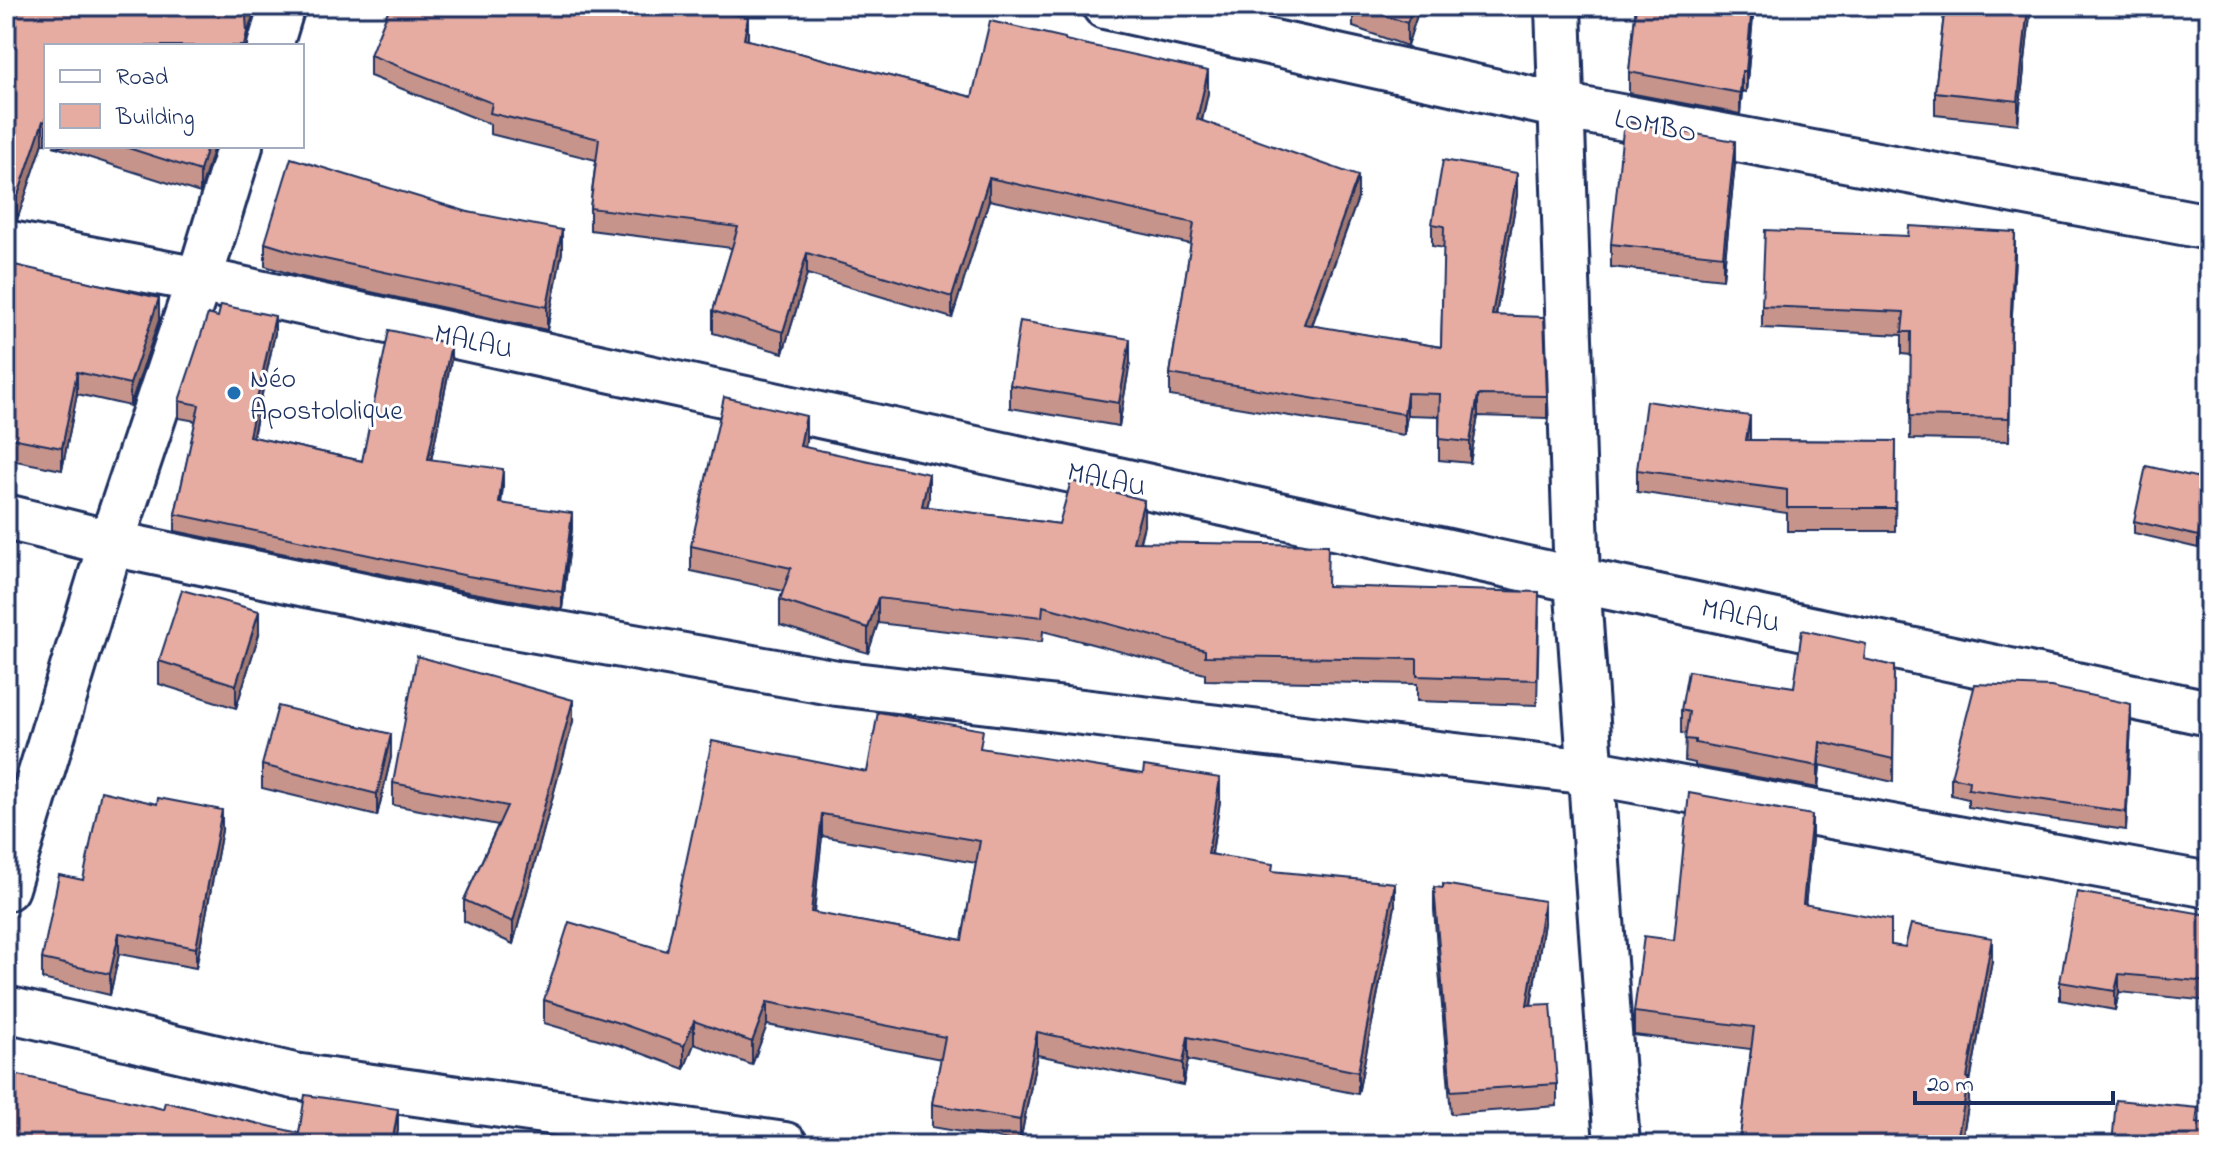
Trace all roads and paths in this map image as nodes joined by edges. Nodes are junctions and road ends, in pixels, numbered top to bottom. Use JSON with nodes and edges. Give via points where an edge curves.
{"nodes":[{"id":1,"x":282,"y":6,"type":"edge"},
{"id":2,"x":1105,"y":6,"type":"edge"},
{"id":3,"x":1558,"y":6,"type":"edge"},
{"id":4,"x":271,"y":44,"type":"edge"},
{"id":5,"x":1561,"y":106,"type":"junction"},
{"id":6,"x":239,"y":148,"type":"edge"},
{"id":7,"x":2209,"y":227,"type":"edge"},
{"id":8,"x":6,"y":243,"type":"edge"},
{"id":9,"x":199,"y":280,"type":"junction"},
{"id":10,"x":6,"y":517,"type":"edge"},
{"id":11,"x":111,"y":543,"type":"junction"},
{"id":12,"x":1577,"y":580,"type":"junction"},
{"id":13,"x":2209,"y":713,"type":"edge"},
{"id":14,"x":1590,"y":772,"type":"junction"},
{"id":15,"x":2209,"y":885,"type":"edge"},
{"id":16,"x":6,"y":888,"type":"edge"},
{"id":17,"x":6,"y":1009,"type":"edge"},
{"id":18,"x":785,"y":1145,"type":"edge"},
{"id":19,"x":1617,"y":1145,"type":"edge"}],
"edges":[{"from":1,"to":4,"type":"street"},
{"from":2,"to":5,"type":"street","name":"LOMBO"},
{"from":3,"to":5,"type":"street"},
{"from":5,"to":7,"type":"street","name":"LOMBO"},
{"from":5,"to":12,"type":"street"},
{"from":6,"to":9,"type":"street"},
{"from":8,"to":9,"type":"street","name":"MALAU"},
{"from":9,"to":11,"type":"street"},
{"from":9,"to":12,"type":"street","name":"MALAU"},
{"from":10,"to":11,"type":"street"},
{"from":11,"to":14,"type":"street","via":[[463,617],[837,683]]},
{"from":11,"to":16,"type":"street"},
{"from":12,"to":13,"type":"street","name":"MALAU"},
{"from":12,"to":14,"type":"street"},
{"from":14,"to":15,"type":"street"},
{"from":14,"to":19,"type":"street"},
{"from":17,"to":18,"type":"street","via":[[294,1076]]}]}
